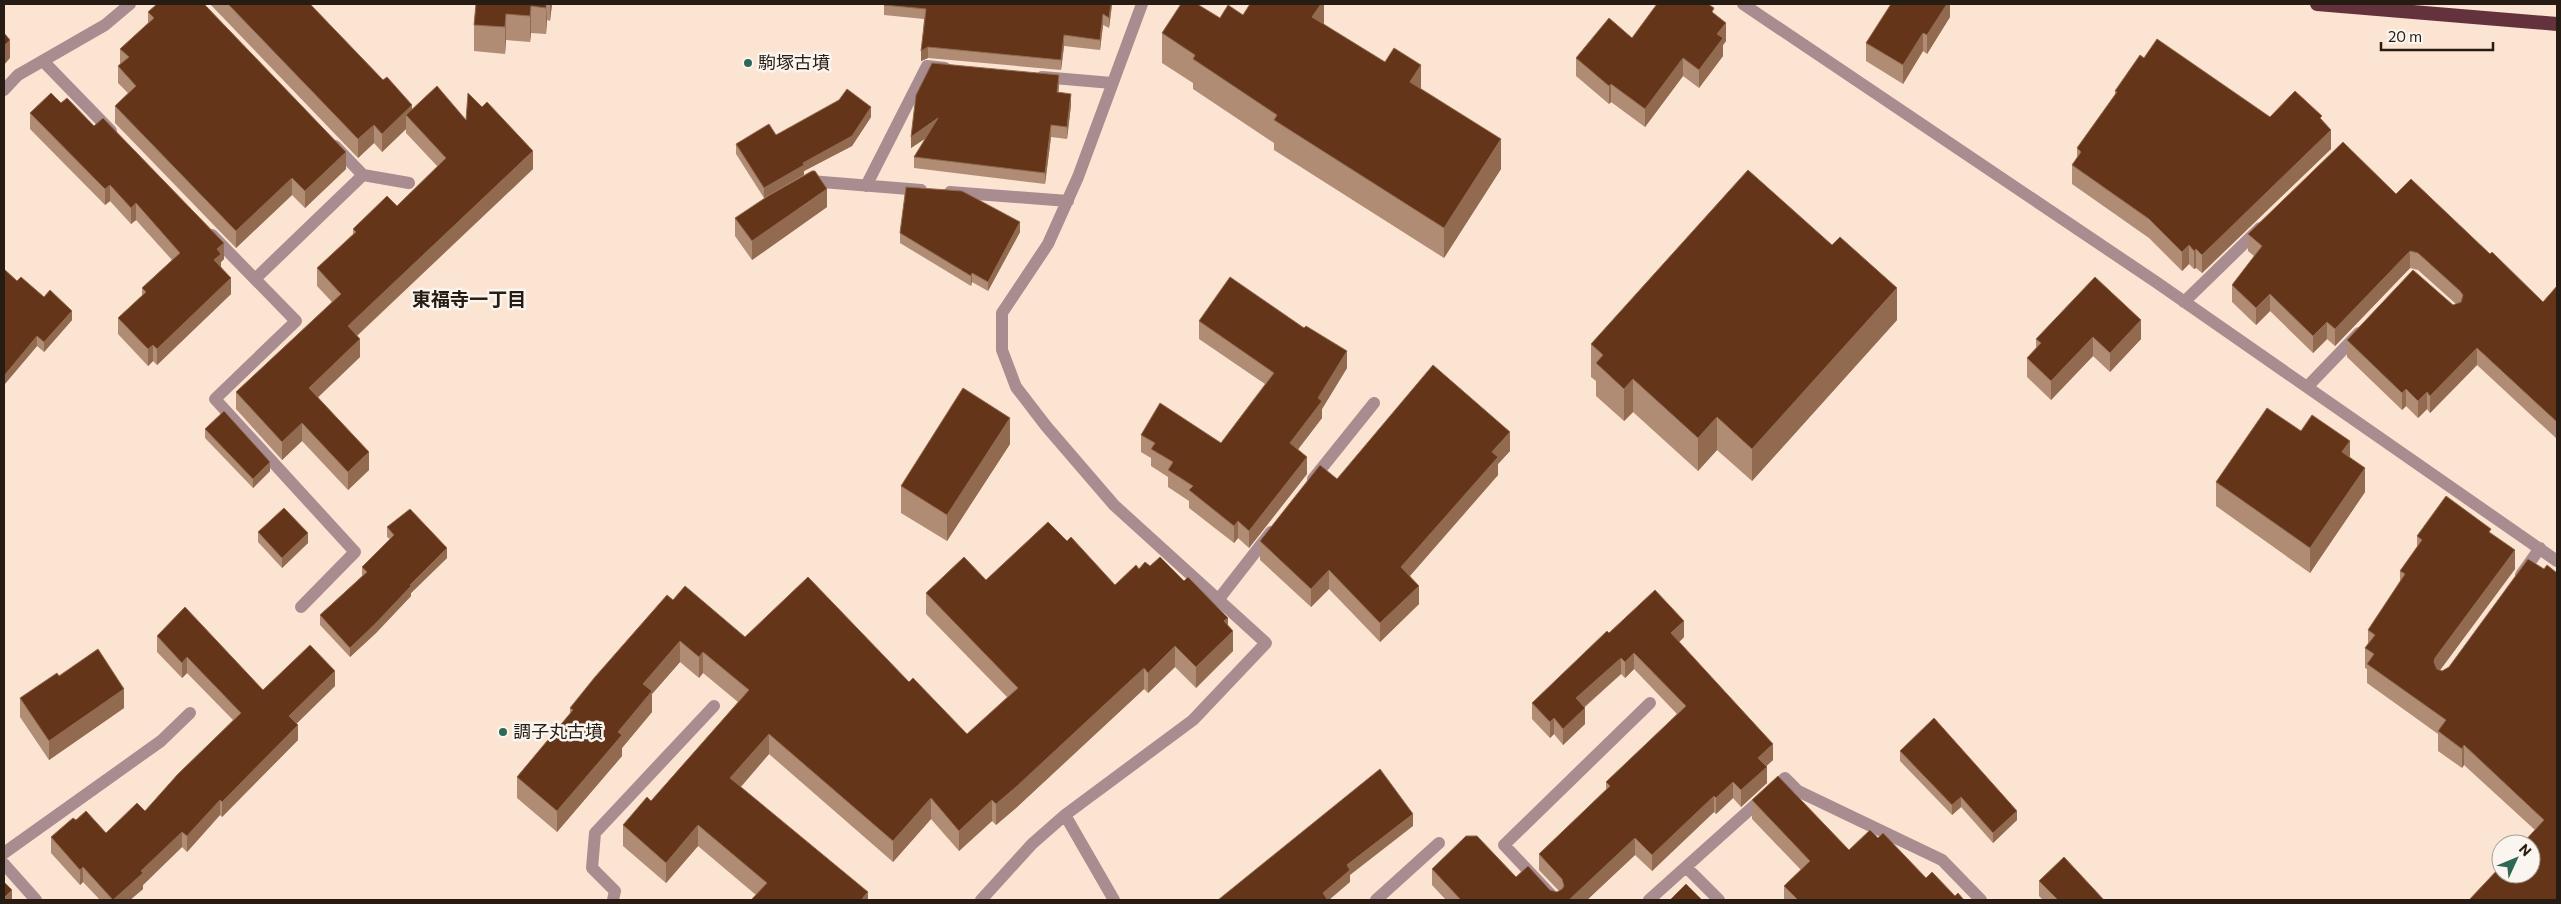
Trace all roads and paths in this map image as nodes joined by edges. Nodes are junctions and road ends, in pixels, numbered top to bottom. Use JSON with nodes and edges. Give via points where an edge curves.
{"nodes":[{"id":1,"x":130,"y":4,"type":"edge"},
{"id":2,"x":1142,"y":4,"type":"edge"},
{"id":3,"x":1744,"y":4,"type":"edge"},
{"id":4,"x":2316,"y":4,"type":"edge"},
{"id":5,"x":2557,"y":24,"type":"edge"},
{"id":6,"x":43,"y":61,"type":"junction"},
{"id":7,"x":956,"y":69,"type":"edge"},
{"id":8,"x":1024,"y":75,"type":"edge"},
{"id":9,"x":1112,"y":83,"type":"junction"},
{"id":10,"x":4,"y":90,"type":"edge"},
{"id":11,"x":118,"y":138,"type":"edge"},
{"id":12,"x":328,"y":139,"type":"edge"},
{"id":13,"x":363,"y":175,"type":"junction"},
{"id":14,"x":409,"y":183,"type":"dead end"},
{"id":15,"x":866,"y":186,"type":"junction"},
{"id":16,"x":795,"y":190,"type":"edge"},
{"id":17,"x":1068,"y":201,"type":"junction"},
{"id":18,"x":201,"y":222,"type":"edge"},
{"id":19,"x":2267,"y":222,"type":"edge"},
{"id":20,"x":255,"y":279,"type":"junction"},
{"id":21,"x":2184,"y":302,"type":"junction"},
{"id":22,"x":2367,"y":324,"type":"edge"},
{"id":23,"x":2307,"y":387,"type":"junction"},
{"id":24,"x":1374,"y":403,"type":"dead end"},
{"id":25,"x":1308,"y":486,"type":"edge"},
{"id":26,"x":1278,"y":524,"type":"edge"},
{"id":27,"x":2540,"y":548,"type":"junction"},
{"id":28,"x":2557,"y":561,"type":"edge"},
{"id":29,"x":2512,"y":588,"type":"edge"},
{"id":30,"x":1218,"y":600,"type":"junction"},
{"id":31,"x":301,"y":607,"type":"dead end"},
{"id":32,"x":1650,"y":703,"type":"dead end"},
{"id":33,"x":714,"y":706,"type":"dead end"},
{"id":34,"x":190,"y":713,"type":"dead end"},
{"id":35,"x":1065,"y":815,"type":"junction"},
{"id":36,"x":1439,"y":843,"type":"dead end"},
{"id":37,"x":4,"y":853,"type":"edge"},
{"id":38,"x":4,"y":864,"type":"edge"},
{"id":39,"x":1686,"y":867,"type":"junction"},
{"id":40,"x":36,"y":900,"type":"edge"},
{"id":41,"x":613,"y":900,"type":"edge"},
{"id":42,"x":981,"y":900,"type":"edge"},
{"id":43,"x":1114,"y":900,"type":"edge"},
{"id":44,"x":1376,"y":900,"type":"edge"},
{"id":45,"x":1556,"y":900,"type":"edge"},
{"id":46,"x":1649,"y":900,"type":"edge"},
{"id":47,"x":1719,"y":900,"type":"edge"},
{"id":48,"x":1981,"y":900,"type":"edge"}],
"edges":[{"from":1,"to":6,"type":"street","via":[[104,25]]},
{"from":2,"to":9,"type":"street"},
{"from":3,"to":21,"type":"street"},
{"from":4,"to":5,"type":"highway"},
{"from":6,"to":10,"type":"street","via":[[18,75]]},
{"from":6,"to":11,"type":"street"},
{"from":7,"to":15,"type":"street","via":[[927,66]]},
{"from":8,"to":9,"type":"street"},
{"from":9,"to":17,"type":"street"},
{"from":12,"to":13,"type":"street"},
{"from":13,"to":14,"type":"street"},
{"from":13,"to":20,"type":"street"},
{"from":15,"to":16,"type":"street","via":[[810,181]]},
{"from":15,"to":17,"type":"street"},
{"from":17,"to":30,"type":"street","via":[[1048,244],[1002,313],[1002,350],[1016,387],[1114,505]]},
{"from":18,"to":20,"type":"street"},
{"from":19,"to":21,"type":"street"},
{"from":20,"to":31,"type":"street","via":[[296,321],[215,399],[355,552]]},
{"from":21,"to":23,"type":"street"},
{"from":22,"to":23,"type":"street"},
{"from":23,"to":27,"type":"street"},
{"from":24,"to":25,"type":"street"},
{"from":26,"to":30,"type":"street"},
{"from":27,"to":28,"type":"street"},
{"from":27,"to":29,"type":"street"},
{"from":30,"to":35,"type":"street","via":[[1266,643],[1192,720]]},
{"from":32,"to":45,"type":"street","via":[[1504,845]]},
{"from":33,"to":41,"type":"street","via":[[595,833],[592,868],[615,891]]},
{"from":34,"to":37,"type":"street","via":[[161,741]]},
{"from":35,"to":42,"type":"street","via":[[1032,844]]},
{"from":35,"to":43,"type":"street"},
{"from":36,"to":44,"type":"street"},
{"from":38,"to":40,"type":"street"},
{"from":39,"to":46,"type":"street"},
{"from":39,"to":47,"type":"street"},
{"from":39,"to":48,"type":"street","via":[[1785,778],[1798,791],[1942,860]]}]}
